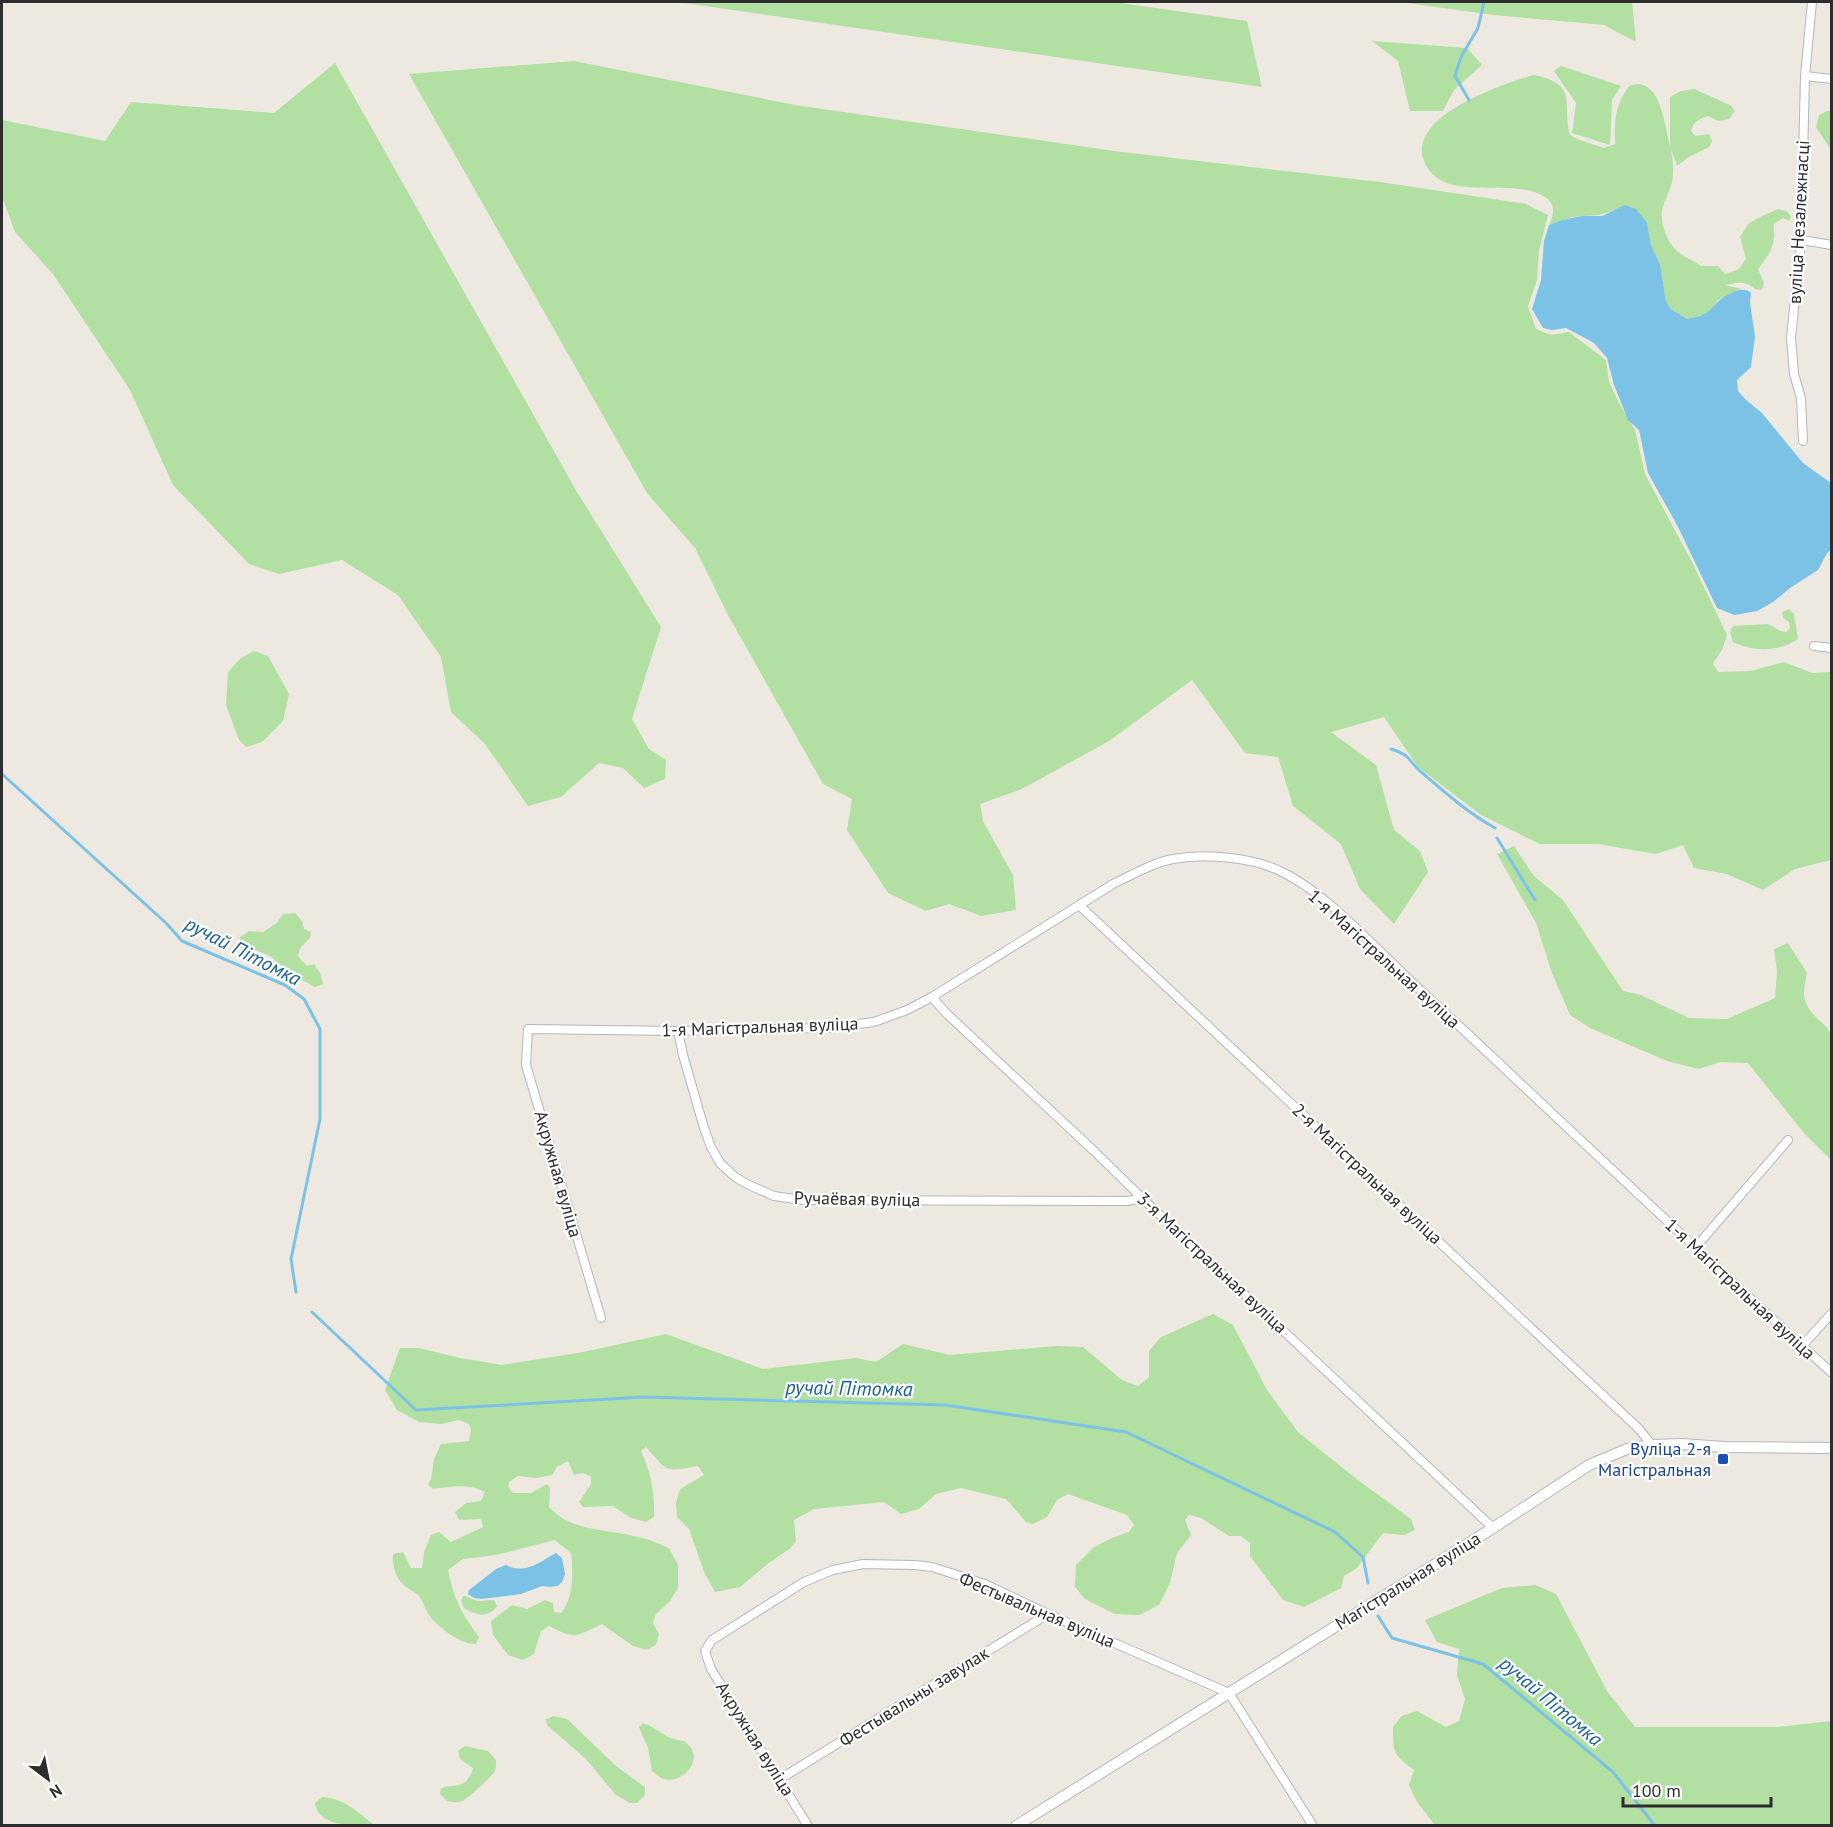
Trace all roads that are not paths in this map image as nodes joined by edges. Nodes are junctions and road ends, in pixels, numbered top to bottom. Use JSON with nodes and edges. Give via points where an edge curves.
{"nodes":[{"id":1,"x":1812,"y":2,"type":"edge"},
{"id":2,"x":1805,"y":76,"type":"junction"},
{"id":3,"x":1832,"y":79,"type":"edge"},
{"id":4,"x":1801,"y":240,"type":"junction"},
{"id":5,"x":1832,"y":245,"type":"edge"},
{"id":6,"x":1803,"y":441,"type":"dead end"},
{"id":7,"x":1814,"y":646,"type":"dead end"},
{"id":8,"x":1832,"y":648,"type":"edge"},
{"id":9,"x":1080,"y":906,"type":"junction"},
{"id":10,"x":932,"y":997,"type":"junction"},
{"id":11,"x":528,"y":1029,"type":"joint"},
{"id":12,"x":678,"y":1031,"type":"junction"},
{"id":13,"x":1788,"y":1140,"type":"dead end"},
{"id":14,"x":1142,"y":1198,"type":"junction"},
{"id":15,"x":1695,"y":1248,"type":"junction"},
{"id":16,"x":1832,"y":1313,"type":"edge"},
{"id":17,"x":601,"y":1318,"type":"dead end"},
{"id":18,"x":1802,"y":1346,"type":"junction"},
{"id":19,"x":1832,"y":1373,"type":"edge"},
{"id":20,"x":1652,"y":1445,"type":"junction"},
{"id":21,"x":1832,"y":1448,"type":"edge"},
{"id":22,"x":1493,"y":1527,"type":"junction"},
{"id":23,"x":1048,"y":1614,"type":"junction"},
{"id":24,"x":705,"y":1651,"type":"joint"},
{"id":25,"x":1229,"y":1693,"type":"junction"},
{"id":26,"x":780,"y":1779,"type":"junction"},
{"id":27,"x":808,"y":1826,"type":"edge"},
{"id":28,"x":1016,"y":1826,"type":"edge"},
{"id":29,"x":1313,"y":1826,"type":"edge"}],
"edges":[{"from":1,"to":2,"type":"street","name":"вуліца Незалежнасці"},
{"from":2,"to":3,"type":"street"},
{"from":2,"to":4,"type":"street","name":"вуліца Незалежнасці"},
{"from":4,"to":5,"type":"street"},
{"from":4,"to":6,"type":"street","name":"вуліца Незалежнасці","via":[[1791,338]]},
{"from":7,"to":8,"type":"street"},
{"from":9,"to":10,"type":"street","name":"1-я Магістральная вуліца"},
{"from":9,"to":15,"type":"street","name":"1-я Магістральная вуліца","via":[[1141,870],[1172,859],[1225,857],[1285,873],[1348,921]]},
{"from":9,"to":20,"type":"street","name":"2-я Магістральная вуліца"},
{"from":10,"to":12,"type":"street","name":"1-я Магістральная вуліца","via":[[874,1022],[826,1028]]},
{"from":10,"to":14,"type":"street","name":"3-я Магістральная вуліца"},
{"from":11,"to":12,"type":"street","name":"1-я Магістральная вуліца"},
{"from":11,"to":17,"type":"street","name":"Акружная вуліца","via":[[526,1065]]},
{"from":12,"to":14,"type":"street","name":"Ручаёвая вуліца","via":[[711,1147],[720,1163],[735,1177],[774,1196],[814,1200]]},
{"from":13,"to":15,"type":"street"},
{"from":14,"to":22,"type":"street","name":"3-я Магістральная вуліца"},
{"from":15,"to":18,"type":"street","name":"1-я Магістральная вуліца"},
{"from":16,"to":18,"type":"street"},
{"from":18,"to":19,"type":"street","name":"1-я Магістральная вуліца"},
{"from":20,"to":21,"type":"street","name":"Магістральная вуліца"},
{"from":20,"to":22,"type":"street","name":"Магістральная вуліца","via":[[1626,1449],[1589,1465]]},
{"from":22,"to":25,"type":"street","name":"Магістральная вуліца"},
{"from":23,"to":24,"type":"street","name":"Фестывальная вуліца","via":[[985,1584],[932,1567],[863,1564],[833,1570],[804,1582],[712,1640]]},
{"from":23,"to":25,"type":"street","name":"Фестывальная вуліца"},
{"from":23,"to":26,"type":"street","name":"Фестывальны завулак"},
{"from":24,"to":26,"type":"street","name":"Акружная вуліца","via":[[711,1669]]},
{"from":25,"to":28,"type":"street","name":"Магістральная вуліца"},
{"from":25,"to":29,"type":"street"},
{"from":26,"to":27,"type":"street","name":"Акружная вуліца"}]}
